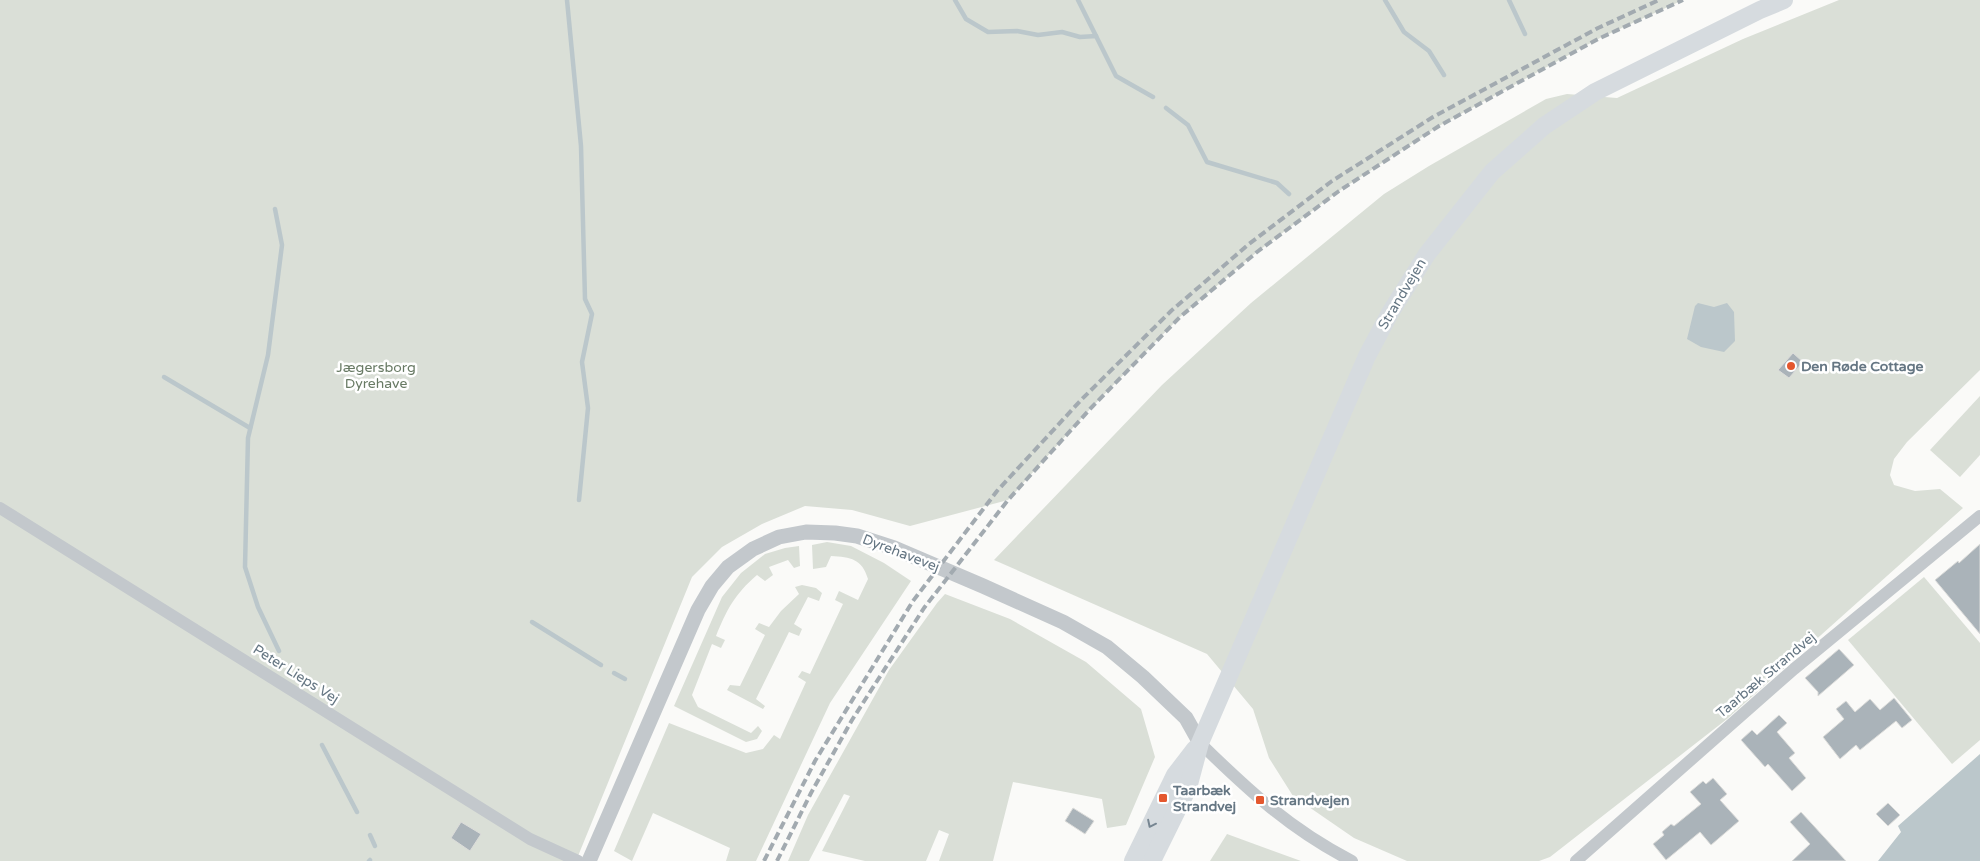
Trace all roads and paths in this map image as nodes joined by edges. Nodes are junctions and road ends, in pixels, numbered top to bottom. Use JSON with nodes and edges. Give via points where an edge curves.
{"nodes":[{"id":1,"x":1784,"y":0,"type":"edge"},
{"id":2,"x":0,"y":508,"type":"edge"},
{"id":3,"x":1980,"y":516,"type":"edge"},
{"id":4,"x":1200,"y":743,"type":"junction"},
{"id":5,"x":578,"y":861,"type":"edge"},
{"id":6,"x":588,"y":861,"type":"edge"},
{"id":7,"x":1133,"y":861,"type":"edge"},
{"id":8,"x":1152,"y":861,"type":"edge"},
{"id":9,"x":1352,"y":861,"type":"edge"},
{"id":10,"x":1576,"y":861,"type":"edge"}],
"edges":[{"from":1,"to":4,"type":"main road","name":"Strandvejen","via":[[1595,92],[1544,126],[1492,172],[1427,254],[1366,356]]},
{"from":2,"to":5,"type":"street","name":"Peter Lieps Vej","via":[[530,839]]},
{"from":3,"to":10,"type":"street","name":"Taarbæk Strandvej","via":[[1794,670]]},
{"from":4,"to":6,"type":"street","name":"Dyrehavevej","via":[[1182,714],[1143,677],[1107,647],[1063,622],[894,548],[857,536],[806,532],[779,537],[753,549],[728,567],[712,586],[698,610]]},
{"from":4,"to":7,"type":"main road","name":"Strandvejen","one_way":true,"via":[[1175,775]]},
{"from":4,"to":8,"type":"main road","name":"Strandvejen","via":[[1188,788]]},
{"from":4,"to":9,"type":"street","via":[[1267,806],[1310,838]]}]}
